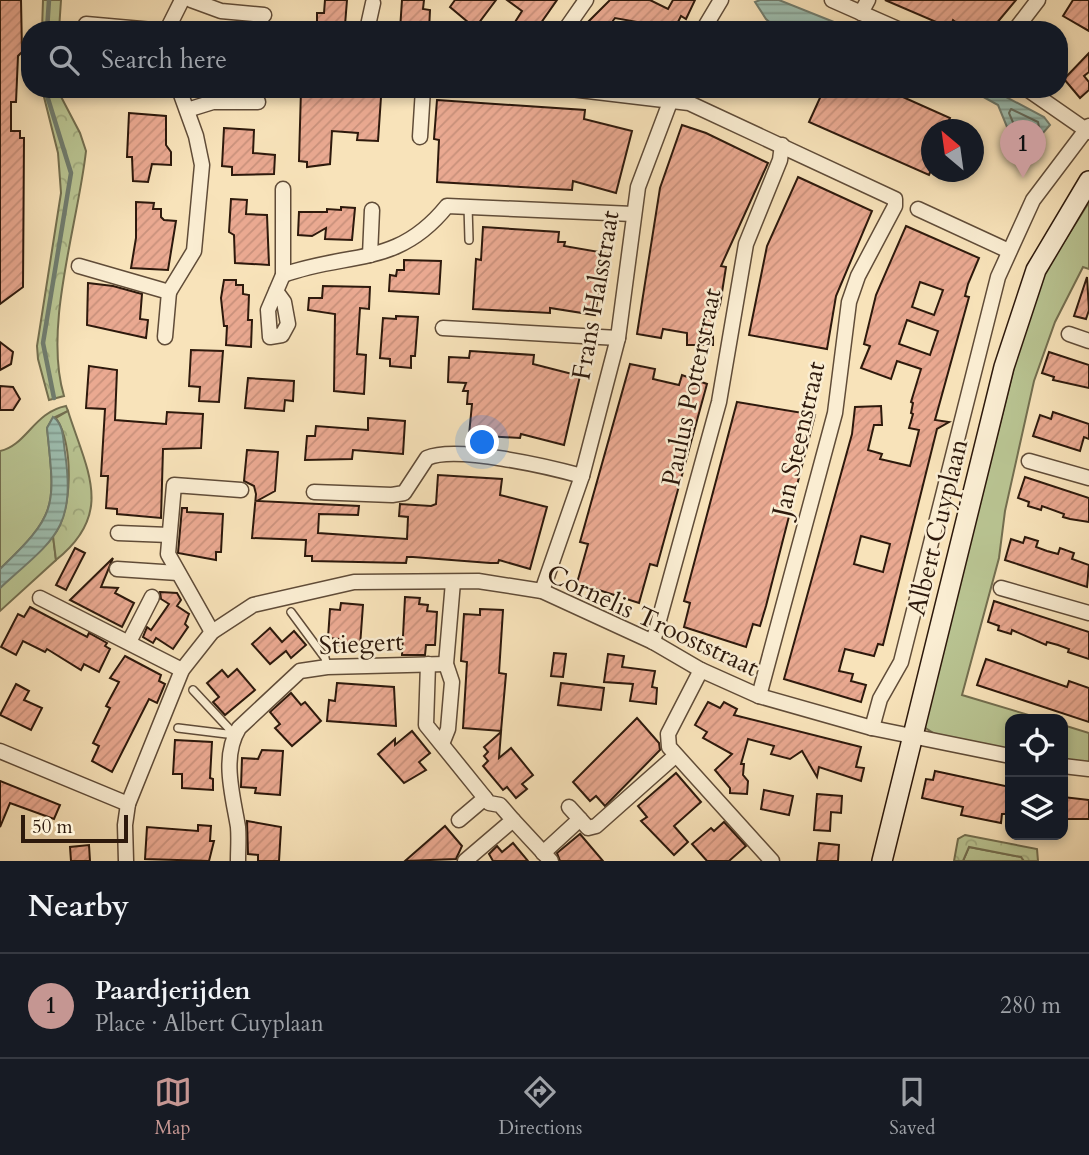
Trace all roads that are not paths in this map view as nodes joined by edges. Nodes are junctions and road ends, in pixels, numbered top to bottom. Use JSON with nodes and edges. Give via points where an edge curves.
{"nodes":[{"id":1,"x":182,"y":0,"type":"edge"},
{"id":2,"x":191,"y":0,"type":"edge"},
{"id":3,"x":586,"y":0,"type":"edge"},
{"id":4,"x":721,"y":0,"type":"edge"},
{"id":5,"x":832,"y":0,"type":"edge"},
{"id":6,"x":1038,"y":0,"type":"edge"},
{"id":7,"x":373,"y":3,"type":"dead end"},
{"id":8,"x":864,"y":6,"type":"edge"},
{"id":9,"x":264,"y":15,"type":"dead end"},
{"id":10,"x":172,"y":21,"type":"edge"},
{"id":11,"x":369,"y":21,"type":"edge"},
{"id":12,"x":571,"y":21,"type":"edge"},
{"id":13,"x":708,"y":21,"type":"edge"},
{"id":14,"x":886,"y":21,"type":"edge"},
{"id":15,"x":1022,"y":21,"type":"edge"},
{"id":16,"x":182,"y":98,"type":"edge"},
{"id":17,"x":423,"y":98,"type":"edge"},
{"id":18,"x":672,"y":98,"type":"edge"},
{"id":19,"x":679,"y":98,"type":"edge"},
{"id":20,"x":1041,"y":98,"type":"edge"},
{"id":21,"x":258,"y":102,"type":"dead end"},
{"id":22,"x":187,"y":110,"type":"junction"},
{"id":23,"x":1088,"y":129,"type":"edge"},
{"id":24,"x":419,"y":137,"type":"dead end"},
{"id":25,"x":782,"y":145,"type":"junction"},
{"id":26,"x":1089,"y":181,"type":"edge"},
{"id":27,"x":283,"y":189,"type":"dead end"},
{"id":28,"x":1089,"y":191,"type":"edge"},
{"id":29,"x":468,"y":206,"type":"junction"},
{"id":30,"x":918,"y":209,"type":"dead end"},
{"id":31,"x":372,"y":210,"type":"dead end"},
{"id":32,"x":1068,"y":214,"type":"junction"},
{"id":33,"x":633,"y":215,"type":"junction"},
{"id":34,"x":469,"y":240,"type":"dead end"},
{"id":35,"x":1009,"y":251,"type":"junction"},
{"id":36,"x":370,"y":254,"type":"junction"},
{"id":37,"x":79,"y":266,"type":"dead end"},
{"id":38,"x":283,"y":275,"type":"junction"},
{"id":39,"x":276,"y":291,"type":"dead end"},
{"id":40,"x":169,"y":292,"type":"junction"},
{"id":41,"x":443,"y":328,"type":"dead end"},
{"id":42,"x":1069,"y":334,"type":"dead end"},
{"id":43,"x":165,"y":337,"type":"dead end"},
{"id":44,"x":618,"y":338,"type":"junction"},
{"id":45,"x":1089,"y":341,"type":"edge"},
{"id":46,"x":1029,"y":461,"type":"dead end"},
{"id":47,"x":582,"y":476,"type":"junction"},
{"id":48,"x":1089,"y":478,"type":"edge"},
{"id":49,"x":241,"y":490,"type":"dead end"},
{"id":50,"x":314,"y":492,"type":"dead end"},
{"id":51,"x":118,"y":533,"type":"dead end"},
{"id":52,"x":169,"y":536,"type":"junction"},
{"id":53,"x":117,"y":569,"type":"dead end"},
{"id":54,"x":178,"y":573,"type":"junction"},
{"id":55,"x":453,"y":582,"type":"junction"},
{"id":56,"x":1001,"y":588,"type":"dead end"},
{"id":57,"x":542,"y":591,"type":"junction"},
{"id":58,"x":152,"y":597,"type":"dead end"},
{"id":59,"x":40,"y":598,"type":"dead end"},
{"id":60,"x":291,"y":612,"type":"dead end"},
{"id":61,"x":1089,"y":613,"type":"edge"},
{"id":62,"x":212,"y":632,"type":"junction"},
{"id":63,"x":128,"y":642,"type":"junction"},
{"id":64,"x":653,"y":642,"type":"junction"},
{"id":65,"x":428,"y":664,"type":"junction"},
{"id":66,"x":446,"y":664,"type":"junction"},
{"id":67,"x":327,"y":667,"type":"junction"},
{"id":68,"x":182,"y":670,"type":"junction"},
{"id":69,"x":701,"y":670,"type":"junction"},
{"id":70,"x":194,"y":690,"type":"dead end"},
{"id":71,"x":759,"y":696,"type":"junction"},
{"id":72,"x":872,"y":727,"type":"junction"},
{"id":73,"x":178,"y":728,"type":"dead end"},
{"id":74,"x":235,"y":735,"type":"junction"},
{"id":75,"x":913,"y":736,"type":"junction"},
{"id":76,"x":442,"y":744,"type":"junction"},
{"id":77,"x":0,"y":751,"type":"edge"},
{"id":78,"x":1005,"y":755,"type":"edge"},
{"id":79,"x":675,"y":756,"type":"junction"},
{"id":80,"x":1068,"y":767,"type":"edge"},
{"id":81,"x":1089,"y":769,"type":"edge"},
{"id":82,"x":485,"y":798,"type":"junction"},
{"id":83,"x":128,"y":804,"type":"junction"},
{"id":84,"x":569,"y":807,"type":"dead end"},
{"id":85,"x":580,"y":819,"type":"junction"},
{"id":86,"x":459,"y":820,"type":"dead end"},
{"id":87,"x":513,"y":820,"type":"junction"},
{"id":88,"x":547,"y":857,"type":"edge"},
{"id":89,"x":127,"y":861,"type":"edge"},
{"id":90,"x":238,"y":861,"type":"edge"},
{"id":91,"x":465,"y":861,"type":"edge"},
{"id":92,"x":772,"y":861,"type":"edge"},
{"id":93,"x":882,"y":861,"type":"edge"}],
"edges":[{"from":1,"to":10,"type":"street"},
{"from":2,"to":9,"type":"street","via":[[221,11]]},
{"from":3,"to":12,"type":"street"},
{"from":4,"to":13,"type":"street"},
{"from":5,"to":8,"type":"street"},
{"from":6,"to":15,"type":"street"},
{"from":7,"to":11,"type":"street"},
{"from":8,"to":14,"type":"street"},
{"from":16,"to":22,"type":"street"},
{"from":17,"to":24,"type":"street"},
{"from":18,"to":33,"type":"street","name":"Frans Halsstraat","via":[[638,187]]},
{"from":19,"to":25,"type":"street"},
{"from":20,"to":23,"type":"street"},
{"from":21,"to":22,"type":"street","via":[[213,102]]},
{"from":22,"to":40,"type":"street","via":[[202,165],[194,251]]},
{"from":23,"to":35,"type":"street","name":"Albert Cuyplaan","via":[[1033,200]]},
{"from":25,"to":64,"type":"street","name":"Paulus Potterstraat","via":[[746,244],[719,401]]},
{"from":25,"to":71,"type":"street","name":"Jan Steenstraat","via":[[895,199],[895,206],[849,302],[835,413]]},
{"from":26,"to":32,"type":"street","name":"Albert Cuyplaan"},
{"from":27,"to":38,"type":"street"},
{"from":28,"to":32,"type":"street","name":"Albert Cuyplaan"},
{"from":29,"to":33,"type":"street"},
{"from":29,"to":34,"type":"lane"},
{"from":29,"to":36,"type":"street","via":[[447,206],[411,241]]},
{"from":30,"to":35,"type":"street"},
{"from":31,"to":36,"type":"street"},
{"from":32,"to":75,"type":"street","name":"Albert Cuyplaan","via":[[1036,270],[1004,367]]},
{"from":33,"to":44,"type":"street","name":"Frans Halsstraat"},
{"from":35,"to":72,"type":"street","name":"Albert Cuyplaan","via":[[995,290],[901,662],[880,699]]},
{"from":36,"to":38,"type":"street"},
{"from":37,"to":40,"type":"street"},
{"from":38,"to":39,"type":"street"},
{"from":40,"to":43,"type":"street"},
{"from":41,"to":44,"type":"street"},
{"from":42,"to":45,"type":"street"},
{"from":44,"to":47,"type":"street","name":"Frans Halsstraat"},
{"from":46,"to":48,"type":"street"},
{"from":47,"to":50,"type":"street","via":[[537,463],[447,454],[427,458],[404,493]]},
{"from":47,"to":57,"type":"street","name":"Frans Halsstraat"},
{"from":49,"to":52,"type":"street","via":[[174,485]]},
{"from":51,"to":52,"type":"street"},
{"from":52,"to":54,"type":"street","via":[[168,554]]},
{"from":53,"to":54,"type":"street"},
{"from":54,"to":62,"type":"street"},
{"from":55,"to":57,"type":"street","name":"Cornelis Trooststraat","via":[[478,581]]},
{"from":55,"to":62,"type":"street","name":"Cornelis Trooststraat","via":[[354,582],[275,598],[253,605]]},
{"from":55,"to":66,"type":"street"},
{"from":56,"to":61,"type":"street"},
{"from":57,"to":64,"type":"street","name":"Cornelis Trooststraat"},
{"from":58,"to":63,"type":"street"},
{"from":59,"to":63,"type":"street"},
{"from":60,"to":67,"type":"lane","via":[[326,658]]},
{"from":62,"to":68,"type":"street","name":"Cornelis Trooststraat"},
{"from":63,"to":68,"type":"street"},
{"from":64,"to":69,"type":"street","name":"Cornelis Trooststraat"},
{"from":65,"to":66,"type":"street","name":"Stiegert"},
{"from":65,"to":67,"type":"street","name":"Stiegert"},
{"from":65,"to":76,"type":"street","name":"Stiegert","via":[[426,725]]},
{"from":66,"to":76,"type":"street","via":[[452,682],[448,729]]},
{"from":67,"to":74,"type":"street","name":"Stiegert","via":[[300,671]]},
{"from":68,"to":83,"type":"street","name":"Cornelis Trooststraat"},
{"from":69,"to":71,"type":"street","name":"Cornelis Trooststraat"},
{"from":69,"to":79,"type":"street","via":[[668,734]]},
{"from":70,"to":74,"type":"lane"},
{"from":71,"to":72,"type":"street","name":"Cornelis Trooststraat"},
{"from":72,"to":75,"type":"street","name":"Cornelis Trooststraat"},
{"from":73,"to":74,"type":"lane"},
{"from":74,"to":90,"type":"street","via":[[230,790],[238,827]]},
{"from":75,"to":78,"type":"street","name":"Cornelis Trooststraat"},
{"from":75,"to":93,"type":"street","name":"Albert Cuyplaan"},
{"from":76,"to":82,"type":"street","name":"Stiegert"},
{"from":77,"to":83,"type":"street"},
{"from":79,"to":85,"type":"street","via":[[596,826],[588,828]]},
{"from":79,"to":92,"type":"street"},
{"from":80,"to":81,"type":"street"},
{"from":82,"to":86,"type":"street"},
{"from":82,"to":87,"type":"street","name":"Stiegert","via":[[500,805]]},
{"from":83,"to":89,"type":"street","name":"Cornelis Trooststraat"},
{"from":84,"to":85,"type":"street"},
{"from":85,"to":88,"type":"street"},
{"from":87,"to":88,"type":"street","name":"Stiegert"},
{"from":87,"to":91,"type":"street"}]}
